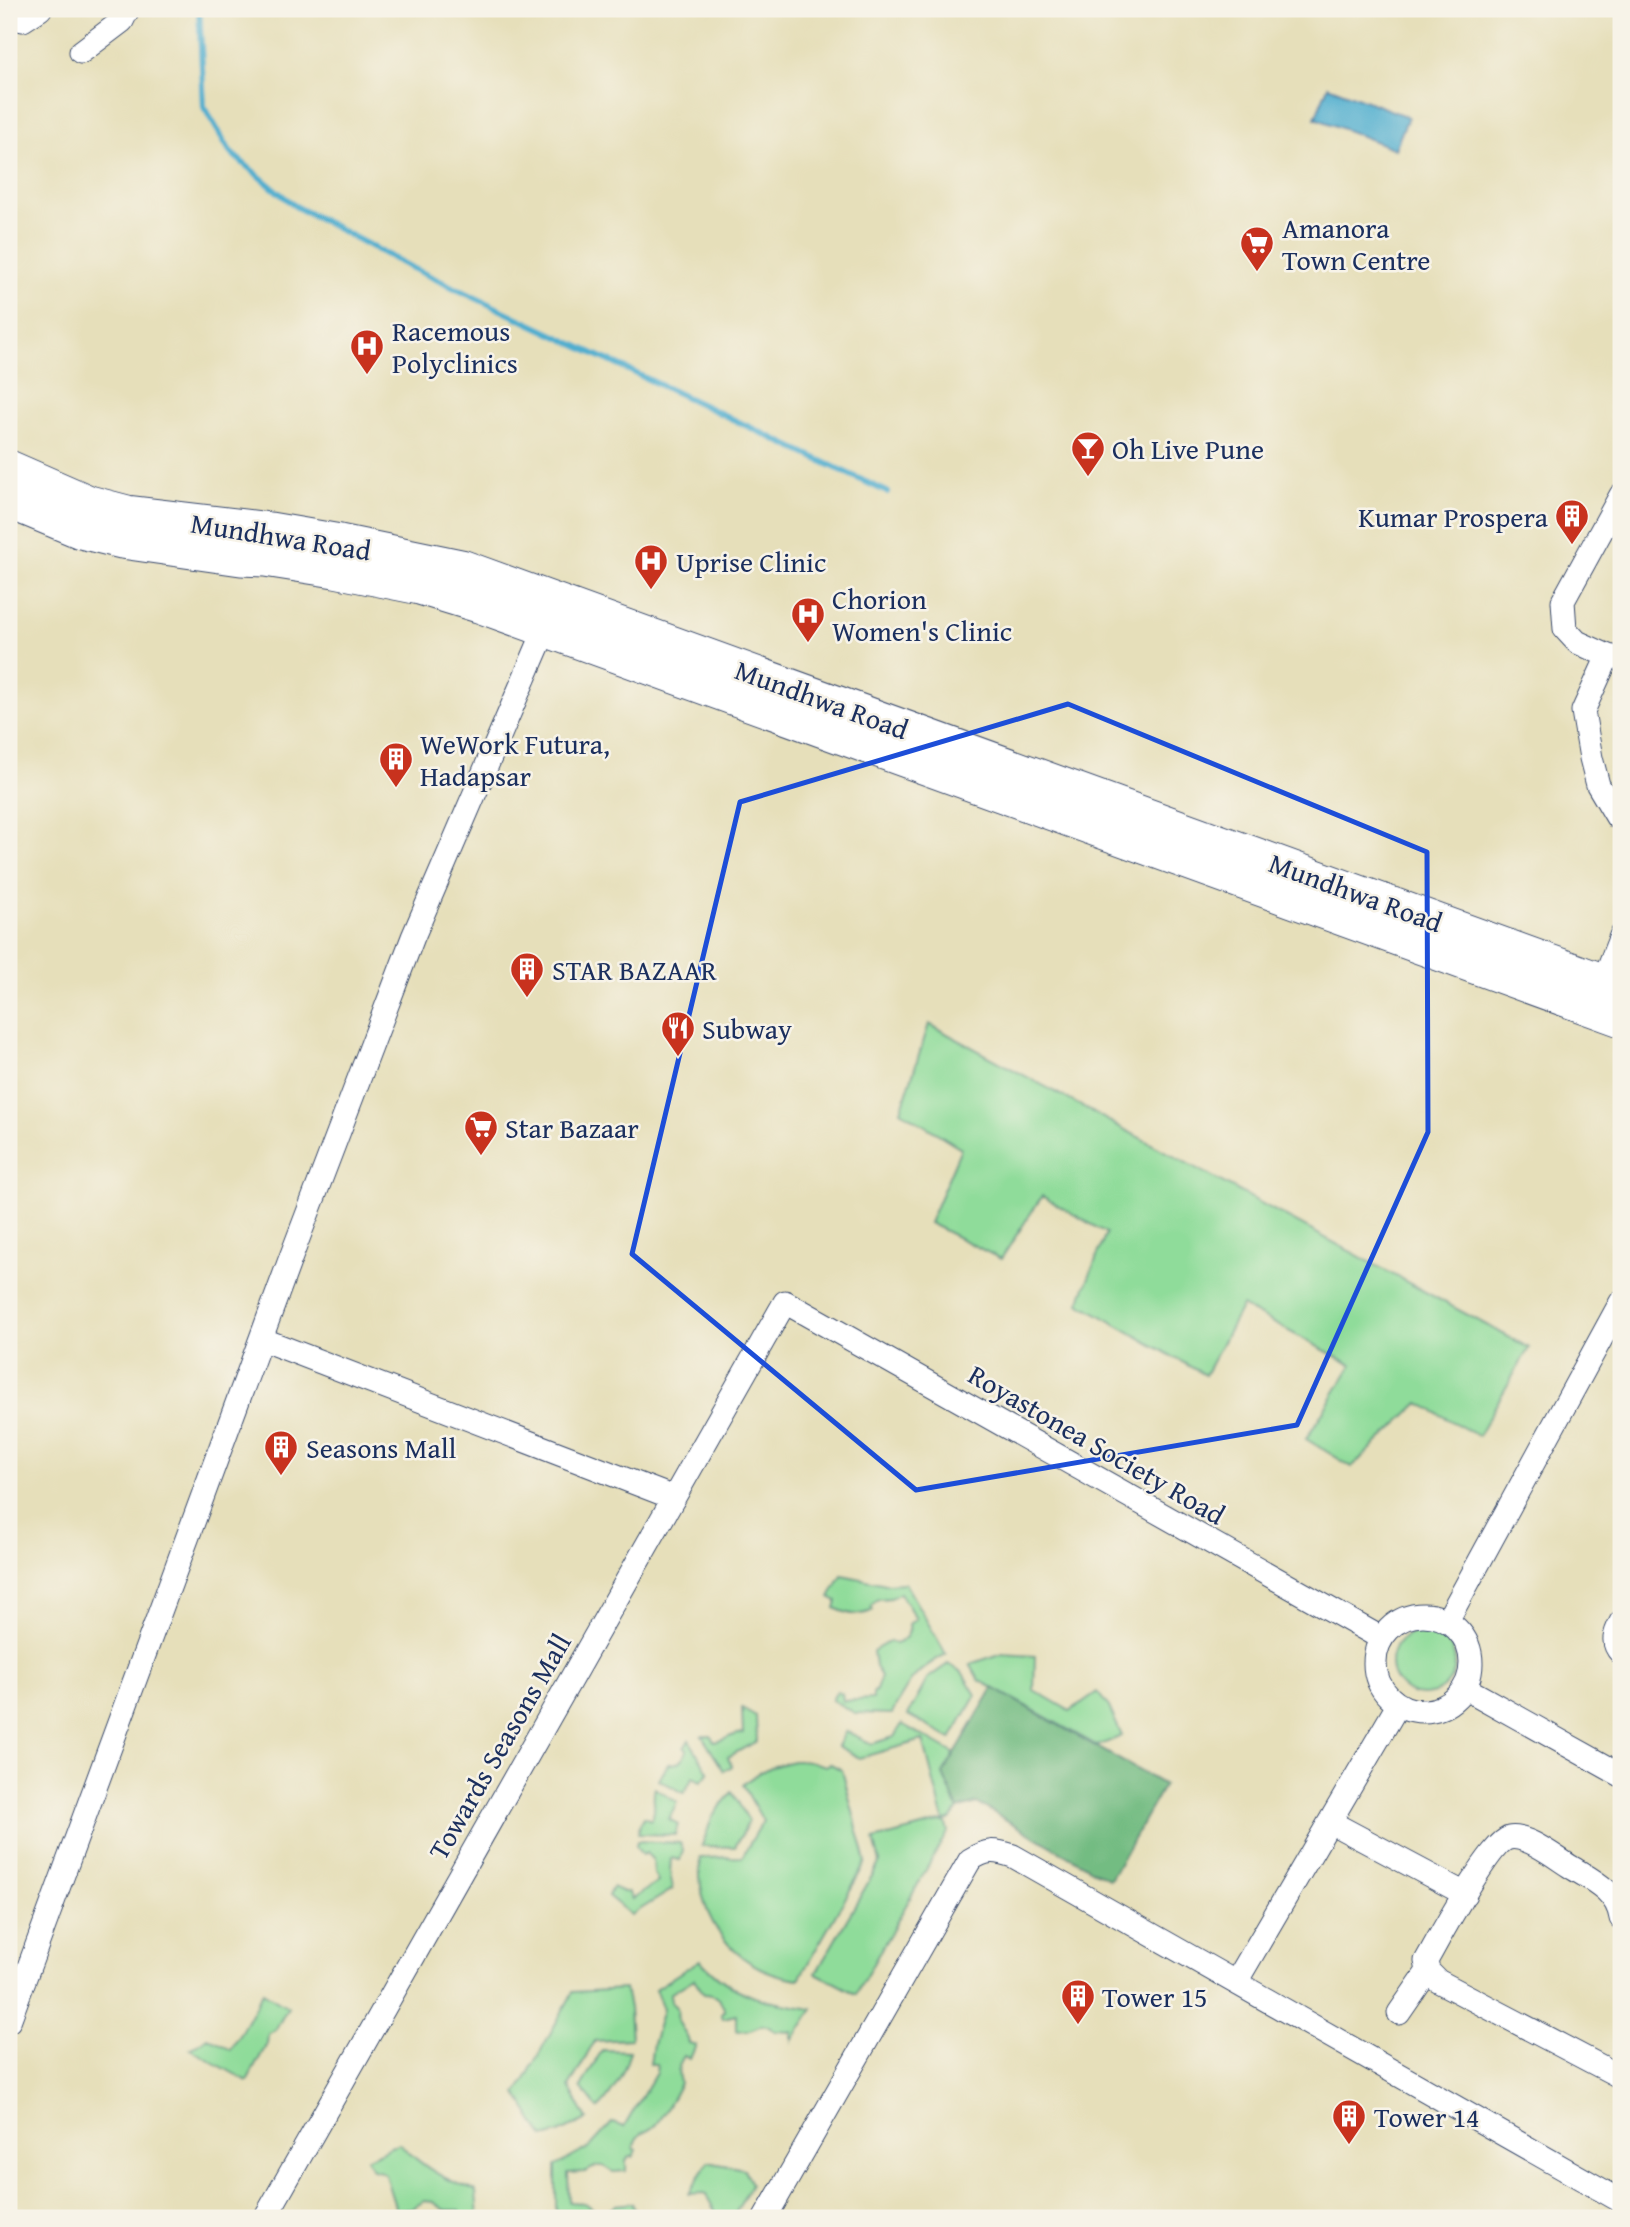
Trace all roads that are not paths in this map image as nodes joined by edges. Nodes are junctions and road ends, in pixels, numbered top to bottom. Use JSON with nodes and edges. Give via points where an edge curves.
{"nodes":[{"id":1,"x":40,"y":9,"type":"edge"},
{"id":2,"x":128,"y":9,"type":"edge"},
{"id":3,"x":9,"y":17,"type":"edge"},
{"id":4,"x":81,"y":52,"type":"dead end"},
{"id":5,"x":9,"y":469,"type":"edge"},
{"id":6,"x":1621,"y":495,"type":"edge"},
{"id":7,"x":9,"y":500,"type":"edge"},
{"id":8,"x":105,"y":522,"type":"junction"},
{"id":9,"x":551,"y":616,"type":"junction"},
{"id":10,"x":1615,"y":657,"type":"edge"},
{"id":11,"x":1617,"y":817,"type":"dead end"},
{"id":12,"x":1621,"y":936,"type":"edge"},
{"id":13,"x":1612,"y":985,"type":"edge"},
{"id":14,"x":1621,"y":1017,"type":"edge"},
{"id":15,"x":785,"y":1302,"type":"joint"},
{"id":16,"x":1621,"y":1302,"type":"edge"},
{"id":17,"x":1612,"y":1338,"type":"edge"},
{"id":18,"x":261,"y":1339,"type":"junction"},
{"id":19,"x":674,"y":1498,"type":"junction"},
{"id":20,"x":1447,"y":1621,"type":"junction"},
{"id":21,"x":1621,"y":1622,"type":"edge"},
{"id":22,"x":1381,"y":1638,"type":"junction"},
{"id":23,"x":1621,"y":1653,"type":"edge"},
{"id":24,"x":1465,"y":1688,"type":"junction"},
{"id":25,"x":1398,"y":1705,"type":"junction"},
{"id":26,"x":1621,"y":1775,"type":"edge"},
{"id":27,"x":1330,"y":1822,"type":"junction"},
{"id":28,"x":1465,"y":1894,"type":"junction"},
{"id":29,"x":1621,"y":1918,"type":"edge"},
{"id":30,"x":1428,"y":1971,"type":"junction"},
{"id":31,"x":1236,"y":1982,"type":"junction"},
{"id":32,"x":1399,"y":2013,"type":"dead end"},
{"id":33,"x":9,"y":2021,"type":"edge"},
{"id":34,"x":1620,"y":2072,"type":"edge"},
{"id":35,"x":1621,"y":2201,"type":"edge"},
{"id":36,"x":265,"y":2218,"type":"edge"},
{"id":37,"x":765,"y":2218,"type":"edge"}],
"edges":[{"from":1,"to":3,"type":"street","via":[[23,20]]},
{"from":2,"to":4,"type":"street","via":[[122,21]]},
{"from":5,"to":8,"type":"highway","name":"Mundhwa Road","via":[[89,504]]},
{"from":6,"to":10,"type":"street","via":[[1563,601],[1565,629],[1577,642]]},
{"from":7,"to":8,"type":"highway","name":"Mundhwa Road","via":[[48,517]]},
{"from":8,"to":9,"type":"highway","name":"Mundhwa Road","via":[[127,514],[305,537],[448,565]]},
{"from":9,"to":13,"type":"highway","name":"Mundhwa Road"},
{"from":9,"to":14,"type":"highway","name":"Mundhwa Road"},
{"from":9,"to":18,"type":"street","via":[[413,937]]},
{"from":10,"to":11,"type":"street","via":[[1583,711],[1598,785]]},
{"from":12,"to":13,"type":"street"},
{"from":15,"to":19,"type":"street","name":"Towards Seasons Mall"},
{"from":15,"to":22,"type":"street","name":"Royastonea Society Road"},
{"from":16,"to":17,"type":"street"},
{"from":17,"to":20,"type":"street"},
{"from":18,"to":19,"type":"street"},
{"from":18,"to":33,"type":"street"},
{"from":19,"to":36,"type":"street","name":"Towards Seasons Mall"},
{"from":20,"to":22,"type":"street","via":[[1428,1615],[1407,1617]]},
{"from":20,"to":24,"type":"street","via":[[1458,1629],[1470,1654]]},
{"from":21,"to":23,"type":"street","via":[[1615,1633]]},
{"from":22,"to":25,"type":"street","via":[[1375,1672],[1379,1685]]},
{"from":24,"to":25,"type":"street","via":[[1438,1709],[1424,1712]]},
{"from":24,"to":26,"type":"street"},
{"from":25,"to":27,"type":"street"},
{"from":27,"to":28,"type":"street"},
{"from":27,"to":31,"type":"street"},
{"from":28,"to":29,"type":"street","via":[[1501,1843],[1511,1838],[1528,1840],[1612,1895]]},
{"from":28,"to":30,"type":"street","via":[[1426,1961]]},
{"from":30,"to":32,"type":"street"},
{"from":30,"to":34,"type":"street","via":[[1438,1981]]},
{"from":31,"to":35,"type":"street"},
{"from":31,"to":37,"type":"street","via":[[1013,1856],[994,1850],[981,1853],[970,1860]]}]}
